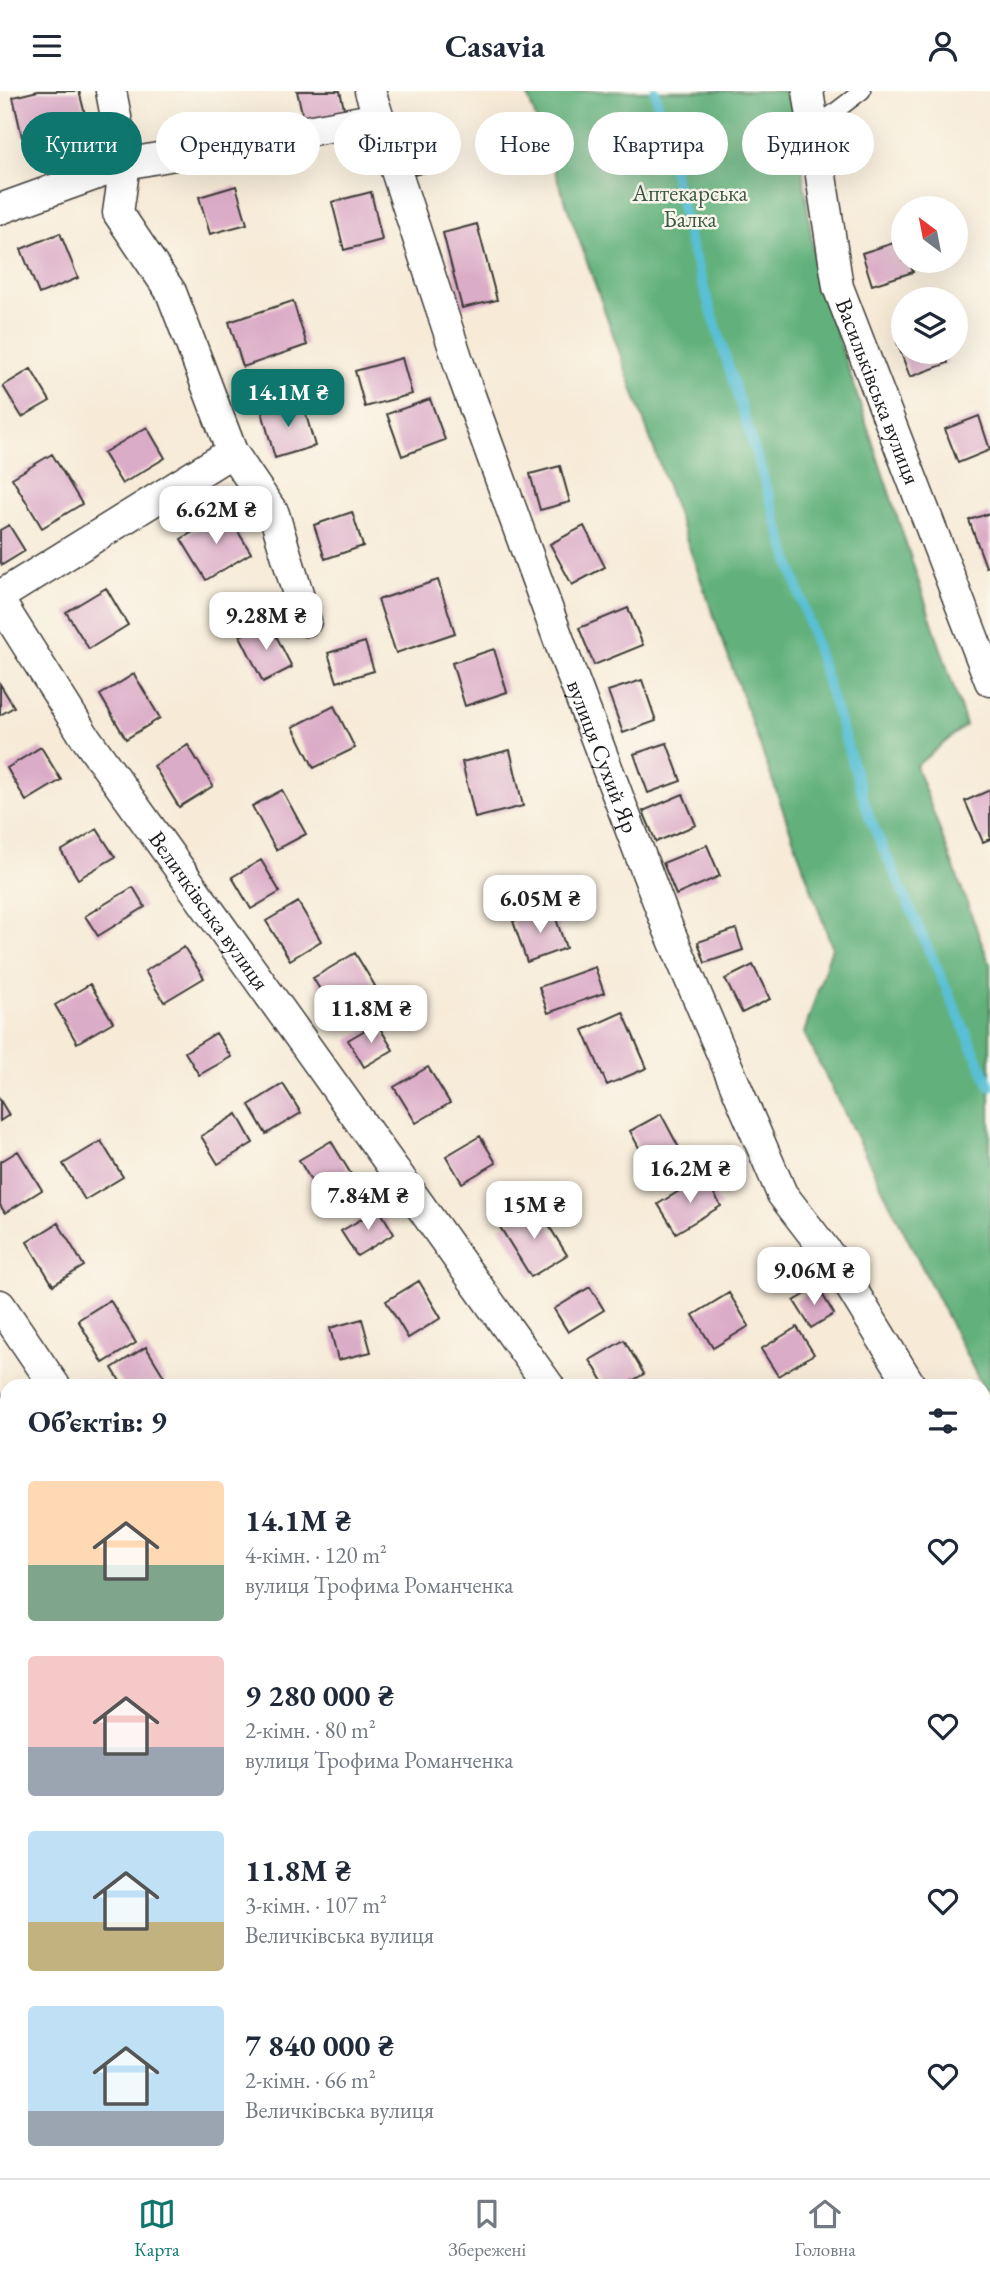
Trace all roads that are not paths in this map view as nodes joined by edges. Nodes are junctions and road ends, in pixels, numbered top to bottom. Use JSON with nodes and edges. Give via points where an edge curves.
{"nodes":[{"id":1,"x":111,"y":91,"type":"edge"},
{"id":2,"x":807,"y":91,"type":"edge"},
{"id":3,"x":862,"y":91,"type":"edge"},
{"id":4,"x":374,"y":105,"type":"edge"},
{"id":5,"x":115,"y":112,"type":"edge"},
{"id":6,"x":812,"y":112,"type":"edge"},
{"id":7,"x":835,"y":112,"type":"edge"},
{"id":8,"x":142,"y":160,"type":"edge"},
{"id":9,"x":94,"y":175,"type":"edge"},
{"id":10,"x":123,"y":175,"type":"edge"},
{"id":11,"x":822,"y":175,"type":"edge"},
{"id":12,"x":0,"y":209,"type":"edge"},
{"id":13,"x":232,"y":452,"type":"junction"},
{"id":14,"x":0,"y":596,"type":"edge"},
{"id":15,"x":0,"y":602,"type":"edge"},
{"id":16,"x":306,"y":621,"type":"dead end"},
{"id":17,"x":990,"y":681,"type":"edge"},
{"id":18,"x":0,"y":1304,"type":"edge"},
{"id":19,"x":50,"y":1379,"type":"edge"},
{"id":20,"x":544,"y":1379,"type":"edge"},
{"id":21,"x":907,"y":1379,"type":"edge"}],
"edges":[{"from":1,"to":5,"type":"street"},
{"from":2,"to":6,"type":"street","name":"Васильківська вулиця"},
{"from":3,"to":7,"type":"lane"},
{"from":4,"to":8,"type":"street"},
{"from":4,"to":21,"type":"street","name":"вулиця Сухий Яр","via":[[464,379],[668,928],[782,1193],[839,1268]]},
{"from":9,"to":12,"type":"street"},
{"from":10,"to":13,"type":"street","via":[[118,213],[171,292]]},
{"from":11,"to":17,"type":"street","name":"Васильківська вулиця","via":[[838,287]]},
{"from":13,"to":14,"type":"street"},
{"from":13,"to":16,"type":"street","via":[[274,514]]},
{"from":15,"to":20,"type":"street","name":"Величківська вулиця","via":[[83,734]]},
{"from":18,"to":19,"type":"street"}]}
